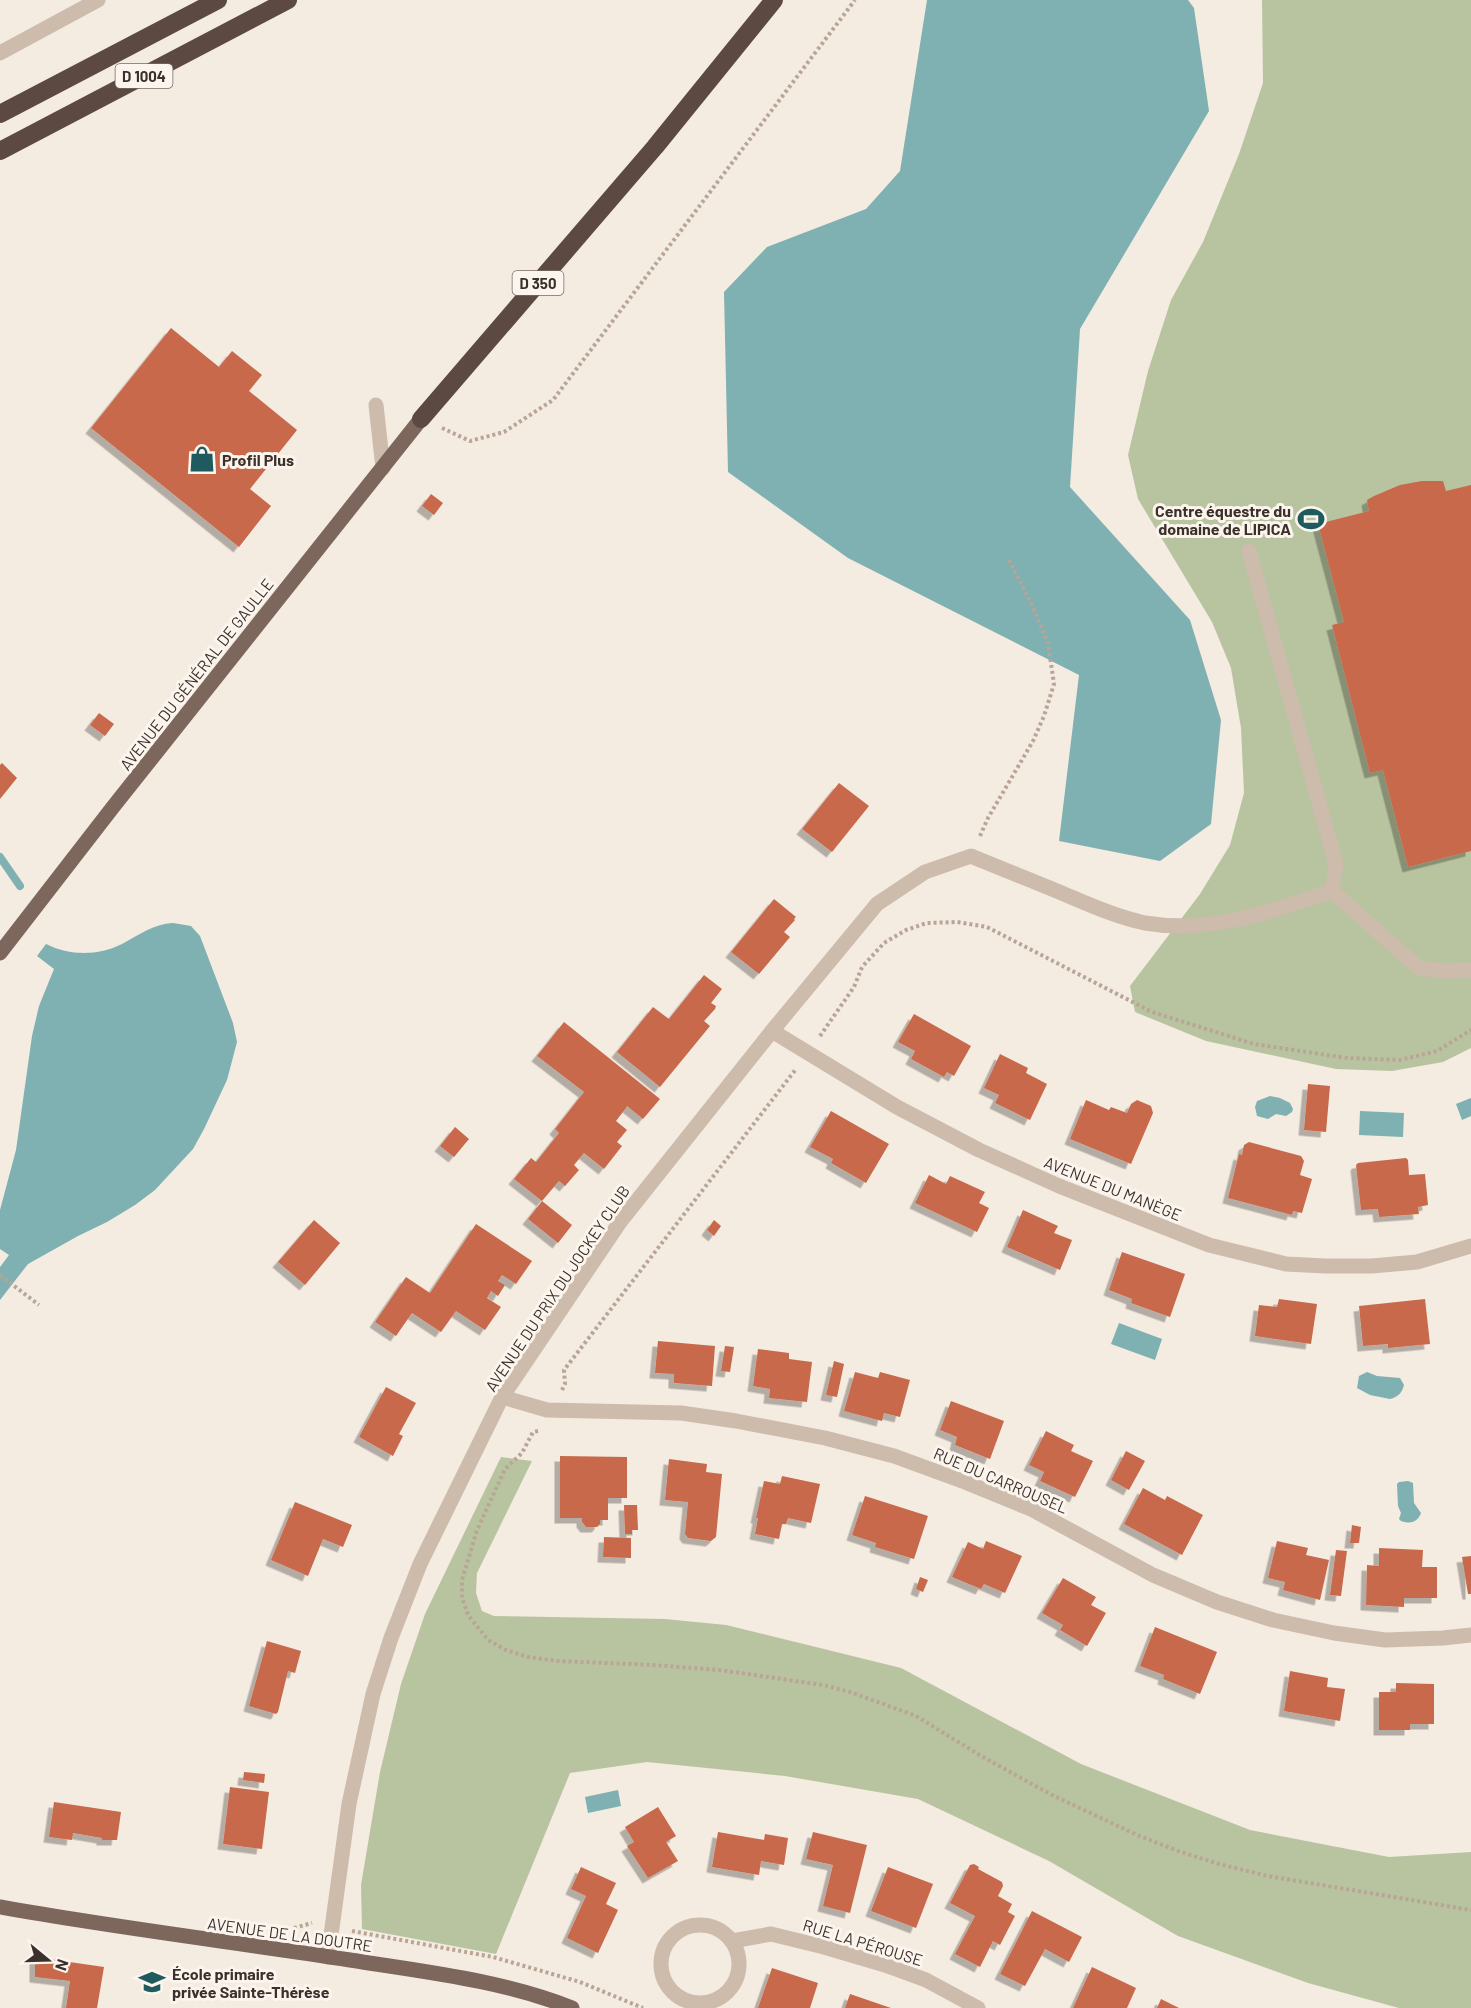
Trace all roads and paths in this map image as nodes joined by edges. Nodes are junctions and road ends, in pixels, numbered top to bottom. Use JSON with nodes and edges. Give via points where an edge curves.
{"nodes":[{"id":1,"x":98,"y":0,"type":"edge"},
{"id":2,"x":218,"y":0,"type":"edge"},
{"id":3,"x":288,"y":0,"type":"edge"},
{"id":4,"x":774,"y":0,"type":"edge"},
{"id":5,"x":855,"y":0,"type":"edge"},
{"id":6,"x":0,"y":53,"type":"edge"},
{"id":7,"x":0,"y":114,"type":"edge"},
{"id":8,"x":0,"y":151,"type":"edge"},
{"id":9,"x":376,"y":405,"type":"dead end"},
{"id":10,"x":421,"y":419,"type":"junction"},
{"id":11,"x":383,"y":468,"type":"junction"},
{"id":12,"x":1249,"y":551,"type":"dead end"},
{"id":13,"x":1009,"y":560,"type":"dead end"},
{"id":14,"x":971,"y":856,"type":"junction"},
{"id":15,"x":1332,"y":891,"type":"junction"},
{"id":16,"x":0,"y":953,"type":"edge"},
{"id":17,"x":1471,"y":970,"type":"edge"},
{"id":18,"x":1471,"y":1030,"type":"edge"},
{"id":19,"x":772,"y":1031,"type":"junction"},
{"id":20,"x":808,"y":1054,"type":"junction"},
{"id":21,"x":1471,"y":1246,"type":"edge"},
{"id":22,"x":0,"y":1275,"type":"edge"},
{"id":23,"x":39,"y":1305,"type":"dead end"},
{"id":24,"x":502,"y":1397,"type":"junction"},
{"id":25,"x":559,"y":1410,"type":"junction"},
{"id":26,"x":1471,"y":1635,"type":"edge"},
{"id":27,"x":0,"y":1907,"type":"edge"},
{"id":28,"x":1471,"y":1910,"type":"edge"},
{"id":29,"x":732,"y":1941,"type":"junction"},
{"id":30,"x":328,"y":1957,"type":"junction"},
{"id":31,"x":572,"y":2008,"type":"edge"},
{"id":32,"x":978,"y":2008,"type":"edge"}],
"edges":[{"from":1,"to":6,"type":"street"},
{"from":2,"to":7,"type":"highway","number":"D 1004"},
{"from":3,"to":8,"type":"highway","number":"D 1004"},
{"from":4,"to":10,"type":"highway","number":"D 350"},
{"from":5,"to":10,"type":"path","via":[[553,400],[504,432],[470,441]]},
{"from":9,"to":11,"type":"street"},
{"from":10,"to":11,"type":"main road","name":"AVENUE DU GÉNÉRAL DE GAULLE","number":"D 350"},
{"from":11,"to":16,"type":"main road","name":"AVENUE DU GÉNÉRAL DE GAULLE","number":"D 350"},
{"from":12,"to":15,"type":"street","via":[[1336,864]]},
{"from":13,"to":14,"type":"path","via":[[1048,643],[1054,684],[1033,741],[988,818]]},
{"from":14,"to":15,"type":"street","via":[[1106,912],[1146,923],[1232,921]]},
{"from":14,"to":19,"type":"street","name":"AVENUE DU PRIX DU JOCKEY CLUB","via":[[925,872],[877,904]]},
{"from":15,"to":17,"type":"street","via":[[1419,968]]},
{"from":18,"to":20,"type":"path","via":[[1437,1051],[1400,1060],[1347,1058],[1254,1044],[1152,1012],[987,927],[927,923],[884,943],[862,967],[854,987]]},
{"from":19,"to":20,"type":"street","name":"AVENUE DU MANÈGE"},
{"from":19,"to":24,"type":"street","name":"AVENUE DU PRIX DU JOCKEY CLUB","via":[[620,1222]]},
{"from":20,"to":21,"type":"street","name":"AVENUE DU MANÈGE","via":[[978,1150],[1069,1191],[1209,1245],[1286,1264],[1325,1266],[1418,1262]]},
{"from":20,"to":25,"type":"path","via":[[564,1370],[566,1384],[558,1395]]},
{"from":22,"to":23,"type":"path"},
{"from":24,"to":25,"type":"street","name":"RUE DU CARROUSEL"},
{"from":24,"to":30,"type":"street","name":"AVENUE DU PRIX DU JOCKEY CLUB","via":[[420,1564],[373,1694],[349,1804]]},
{"from":25,"to":26,"type":"street","name":"RUE DU CARROUSEL","via":[[681,1413],[825,1438],[894,1456],[965,1482],[1031,1509],[1153,1575],[1274,1620],[1385,1640]]},
{"from":25,"to":28,"type":"path","via":[[559,1424],[533,1432],[522,1453],[505,1469],[465,1567],[464,1607],[488,1640],[506,1650],[558,1661],[720,1670],[850,1692],[915,1716],[1052,1795],[1179,1851],[1268,1876]]},
{"from":27,"to":30,"type":"main road","name":"AVENUE DE LA DOUTRE"},
{"from":29,"to":29,"type":"street","via":[[713,1926],[701,1924],[678,1931],[669,1939],[660,1962],[667,1986],[689,2002],[716,2000],[728,1992],[739,1967]]},
{"from":29,"to":32,"type":"street","name":"RUE LA PÉROUSE","via":[[771,1934],[824,1947],[926,1980]]},
{"from":30,"to":31,"type":"main road","name":"AVENUE DE LA DOUTRE","via":[[473,1980]]}]}
